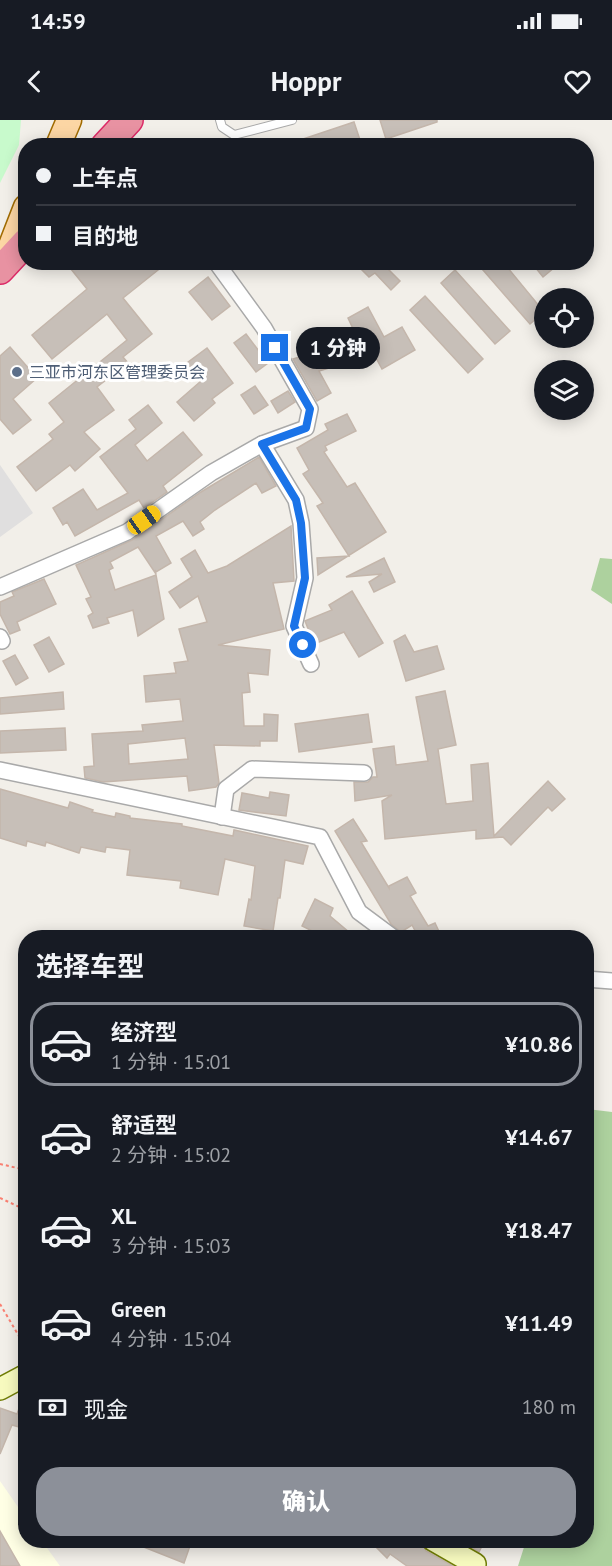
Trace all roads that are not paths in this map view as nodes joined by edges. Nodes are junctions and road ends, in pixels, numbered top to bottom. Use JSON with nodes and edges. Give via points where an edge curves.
{"nodes":[{"id":1,"x":220,"y":120,"type":"edge"},
{"id":2,"x":292,"y":120,"type":"edge"},
{"id":3,"x":18,"y":227,"type":"edge"},
{"id":4,"x":18,"y":250,"type":"edge"},
{"id":5,"x":1,"y":268,"type":"edge"},
{"id":6,"x":222,"y":270,"type":"edge"},
{"id":7,"x":262,"y":444,"type":"junction"},
{"id":8,"x":0,"y":587,"type":"edge"},
{"id":9,"x":311,"y":664,"type":"dead end"},
{"id":10,"x":0,"y":770,"type":"edge"},
{"id":11,"x":364,"y":773,"type":"dead end"},
{"id":12,"x":222,"y":817,"type":"junction"},
{"id":13,"x":383,"y":930,"type":"edge"},
{"id":14,"x":594,"y":980,"type":"edge"},
{"id":15,"x":612,"y":981,"type":"edge"},
{"id":16,"x":18,"y":1379,"type":"edge"},
{"id":17,"x":0,"y":1389,"type":"edge"},
{"id":18,"x":447,"y":1548,"type":"edge"},
{"id":19,"x":475,"y":1564,"type":"dead end"}],
"edges":[{"from":1,"to":2,"type":"lane","via":[[222,128],[234,135]]},
{"from":3,"to":5,"type":"main road"},
{"from":4,"to":5,"type":"highway"},
{"from":6,"to":7,"type":"street","via":[[264,328],[310,409],[306,428]]},
{"from":7,"to":8,"type":"street","via":[[211,473],[127,532]]},
{"from":7,"to":9,"type":"street","via":[[296,500],[305,578],[294,626]]},
{"from":10,"to":12,"type":"street"},
{"from":11,"to":12,"type":"street","via":[[252,769],[226,789]]},
{"from":12,"to":13,"type":"street","via":[[320,837],[359,912]]},
{"from":14,"to":15,"type":"street"},
{"from":16,"to":17,"type":"street"},
{"from":18,"to":19,"type":"street"}]}
